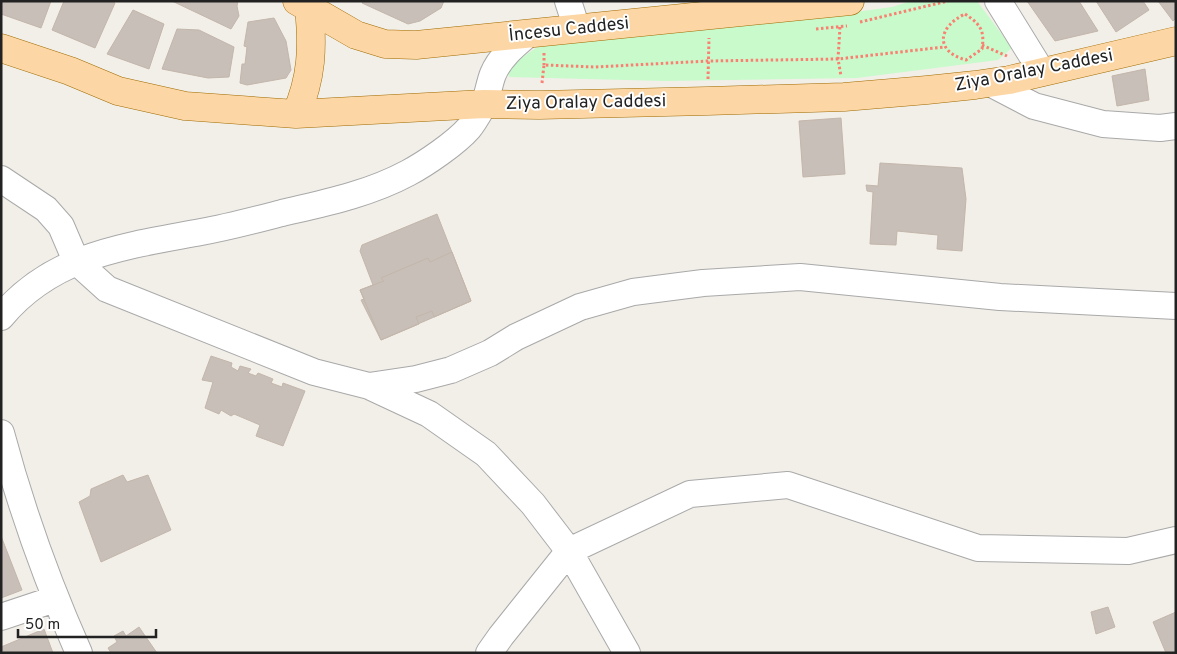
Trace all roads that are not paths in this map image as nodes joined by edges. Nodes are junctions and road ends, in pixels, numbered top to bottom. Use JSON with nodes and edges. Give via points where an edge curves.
{"nodes":[{"id":1,"x":568,"y":1,"type":"edge"},
{"id":2,"x":850,"y":1,"type":"edge"},
{"id":3,"x":998,"y":1,"type":"edge"},
{"id":4,"x":303,"y":5,"type":"edge"},
{"id":5,"x":577,"y":30,"type":"junction"},
{"id":6,"x":528,"y":34,"type":"junction"},
{"id":7,"x":1176,"y":41,"type":"edge"},
{"id":8,"x":1,"y":48,"type":"edge"},
{"id":9,"x":1042,"y":72,"type":"junction"},
{"id":10,"x":990,"y":83,"type":"junction"},
{"id":11,"x":484,"y":104,"type":"junction"},
{"id":12,"x":296,"y":114,"type":"junction"},
{"id":13,"x":1176,"y":126,"type":"edge"},
{"id":14,"x":1,"y":179,"type":"edge"},
{"id":15,"x":76,"y":261,"type":"junction"},
{"id":16,"x":1176,"y":306,"type":"edge"},
{"id":17,"x":1,"y":316,"type":"edge"},
{"id":18,"x":369,"y":386,"type":"junction"},
{"id":19,"x":1,"y":433,"type":"edge"},
{"id":20,"x":1176,"y":540,"type":"edge"},
{"id":21,"x":569,"y":551,"type":"junction"},
{"id":22,"x":55,"y":599,"type":"junction"},
{"id":23,"x":1,"y":617,"type":"edge"},
{"id":24,"x":79,"y":653,"type":"edge"},
{"id":25,"x":489,"y":653,"type":"edge"},
{"id":26,"x":627,"y":653,"type":"edge"}],
"edges":[{"from":1,"to":5,"type":"street"},
{"from":2,"to":5,"type":"main road","name":"İncesu Caddesi"},
{"from":3,"to":9,"type":"street"},
{"from":4,"to":6,"type":"main road","name":"İncesu Caddesi","via":[[356,35],[385,44],[416,45]]},
{"from":4,"to":12,"type":"main road","via":[[311,32],[309,76]]},
{"from":5,"to":6,"type":"main road","name":"İncesu Caddesi"},
{"from":6,"to":11,"type":"street","via":[[507,52],[494,72]]},
{"from":7,"to":9,"type":"main road","name":"Ziya Oralay Caddesi"},
{"from":8,"to":12,"type":"main road","name":"Ziya Oralay Caddesi","via":[[118,91],[185,106]]},
{"from":9,"to":10,"type":"main road","name":"Ziya Oralay Caddesi"},
{"from":10,"to":11,"type":"main road","name":"Ziya Oralay Caddesi","via":[[844,97]]},
{"from":10,"to":13,"type":"street","via":[[1034,106],[1104,124]]},
{"from":11,"to":12,"type":"main road","name":"Ziya Oralay Caddesi"},
{"from":11,"to":15,"type":"street","via":[[469,128],[445,148],[409,172],[376,188],[203,232],[128,245]]},
{"from":14,"to":15,"type":"street","via":[[46,209],[61,226]]},
{"from":15,"to":17,"type":"street","via":[[38,281]]},
{"from":15,"to":18,"type":"street","via":[[107,289],[314,372]]},
{"from":16,"to":18,"type":"street","via":[[1000,297],[800,277],[703,283],[633,292],[580,307],[451,370],[416,380]]},
{"from":18,"to":21,"type":"street","via":[[428,414],[486,454],[533,504]]},
{"from":19,"to":22,"type":"street","via":[[19,497]]},
{"from":20,"to":21,"type":"street","via":[[1128,551],[978,548],[788,485],[690,494]]},
{"from":21,"to":25,"type":"street"},
{"from":21,"to":26,"type":"street"},
{"from":22,"to":23,"type":"street"},
{"from":22,"to":24,"type":"street"}]}
